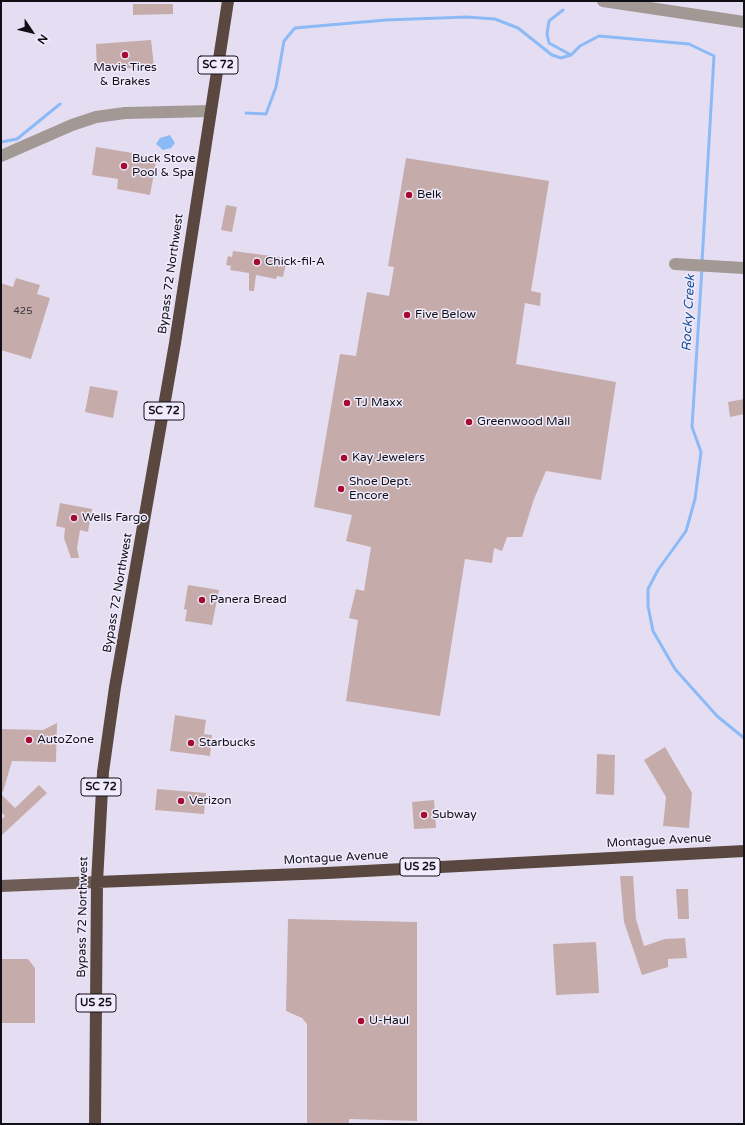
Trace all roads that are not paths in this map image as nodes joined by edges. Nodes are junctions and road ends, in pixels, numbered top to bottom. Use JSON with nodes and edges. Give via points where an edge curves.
{"nodes":[{"id":1,"x":228,"y":1,"type":"edge"},
{"id":2,"x":603,"y":1,"type":"edge"},
{"id":3,"x":744,"y":22,"type":"edge"},
{"id":4,"x":211,"y":111,"type":"junction"},
{"id":5,"x":1,"y":156,"type":"edge"},
{"id":6,"x":675,"y":264,"type":"dead end"},
{"id":7,"x":744,"y":268,"type":"edge"},
{"id":8,"x":744,"y":851,"type":"edge"},
{"id":9,"x":97,"y":882,"type":"junction"},
{"id":10,"x":1,"y":886,"type":"edge"},
{"id":11,"x":94,"y":1124,"type":"edge"}],
"edges":[{"from":1,"to":4,"type":"highway","name":"Bypass 72 Northwest","number":"SC 72"},
{"from":2,"to":3,"type":"street"},
{"from":4,"to":5,"type":"street","via":[[125,113],[96,117]]},
{"from":4,"to":9,"type":"highway","name":"Bypass 72 Northwest","number":"SC 72","via":[[162,422],[107,736]]},
{"from":6,"to":7,"type":"street"},
{"from":8,"to":9,"type":"highway","name":"Montague Avenue","number":"US 25","via":[[327,873]]},
{"from":9,"to":10,"type":"main road","name":"Montague Avenue"},
{"from":9,"to":11,"type":"highway","name":"Bypass 72 Northwest","number":"US 25"}]}
